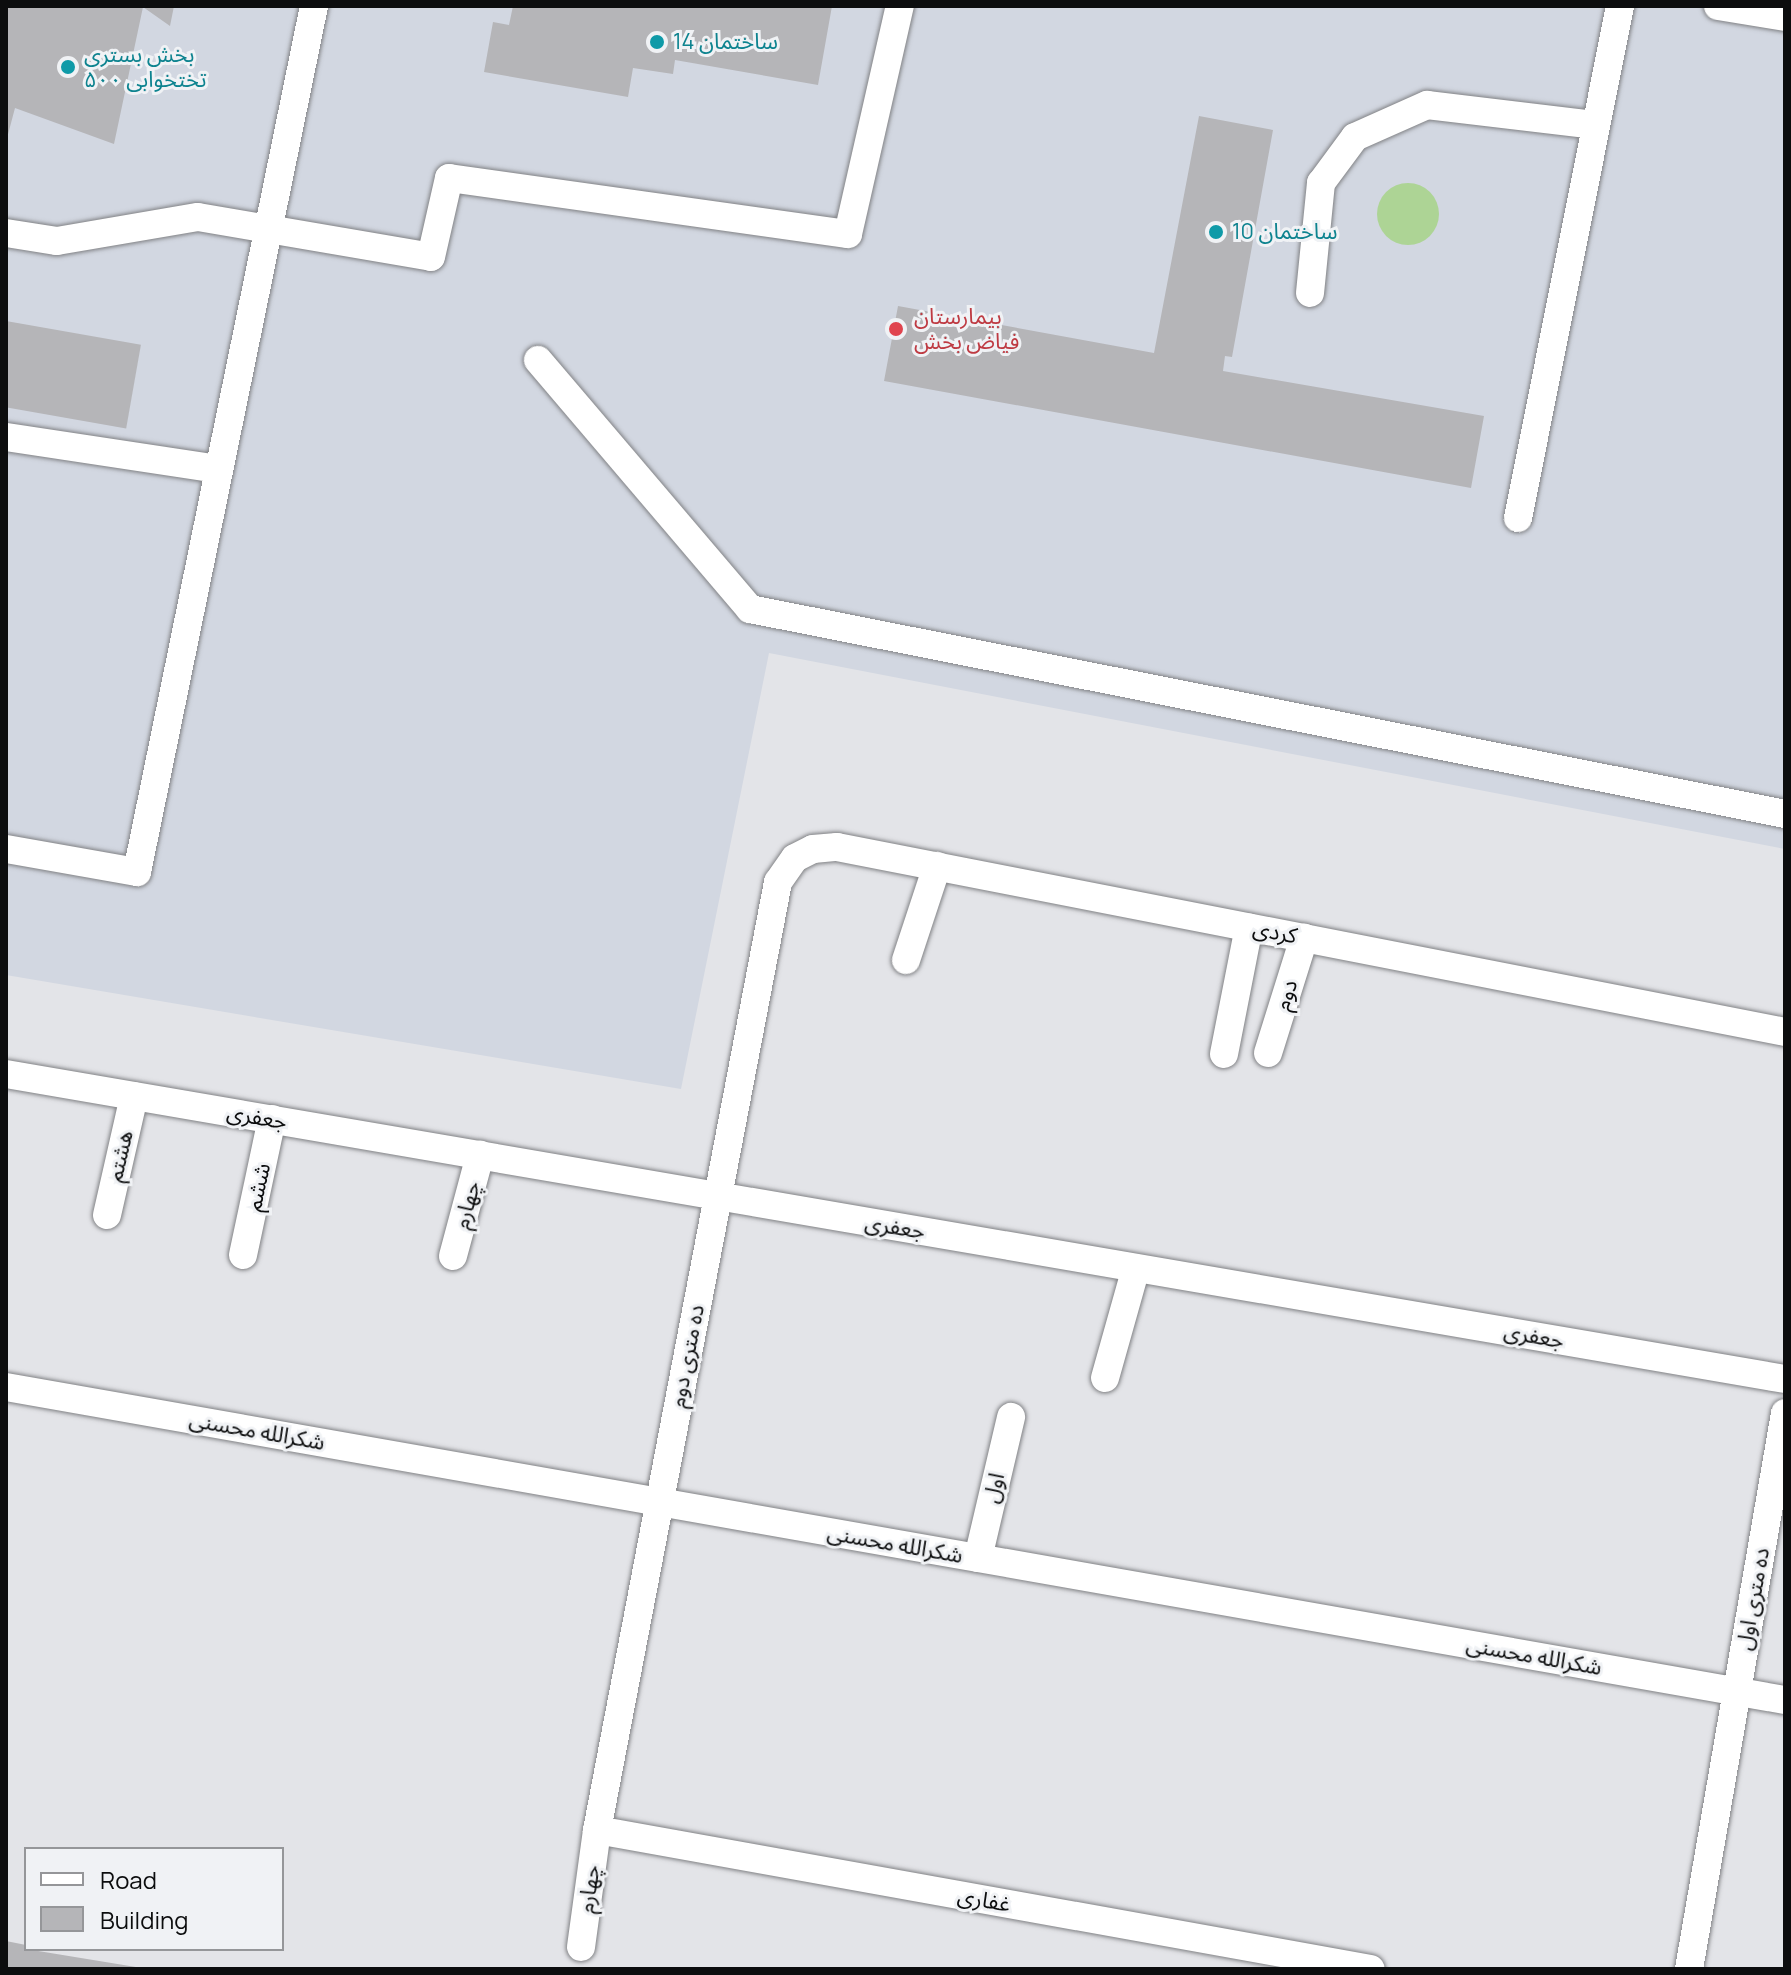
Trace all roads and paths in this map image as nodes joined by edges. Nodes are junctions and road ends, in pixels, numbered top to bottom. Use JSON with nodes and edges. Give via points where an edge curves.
{"nodes":[{"id":1,"x":314,"y":6,"type":"edge"},
{"id":2,"x":900,"y":6,"type":"edge"},
{"id":3,"x":1620,"y":6,"type":"edge"},
{"id":4,"x":1718,"y":6,"type":"edge"},
{"id":5,"x":1785,"y":17,"type":"edge"},
{"id":6,"x":1594,"y":125,"type":"junction"},
{"id":7,"x":267,"y":230,"type":"junction"},
{"id":8,"x":6,"y":233,"type":"edge"},
{"id":9,"x":1310,"y":293,"type":"dead end"},
{"id":10,"x":538,"y":360,"type":"dead end"},
{"id":11,"x":6,"y":437,"type":"edge"},
{"id":12,"x":217,"y":469,"type":"junction"},
{"id":13,"x":1518,"y":518,"type":"dead end"},
{"id":14,"x":1785,"y":814,"type":"edge"},
{"id":15,"x":6,"y":849,"type":"edge"},
{"id":16,"x":937,"y":866,"type":"junction"},
{"id":17,"x":778,"y":882,"type":"joint"},
{"id":18,"x":1249,"y":927,"type":"junction"},
{"id":19,"x":1304,"y":938,"type":"junction"},
{"id":20,"x":906,"y":960,"type":"dead end"},
{"id":21,"x":1785,"y":1032,"type":"edge"},
{"id":22,"x":1268,"y":1053,"type":"dead end"},
{"id":23,"x":1224,"y":1054,"type":"dead end"},
{"id":24,"x":6,"y":1075,"type":"edge"},
{"id":25,"x":134,"y":1096,"type":"junction"},
{"id":26,"x":272,"y":1119,"type":"junction"},
{"id":27,"x":480,"y":1155,"type":"junction"},
{"id":28,"x":718,"y":1198,"type":"junction"},
{"id":29,"x":107,"y":1215,"type":"dead end"},
{"id":30,"x":243,"y":1255,"type":"dead end"},
{"id":31,"x":453,"y":1256,"type":"dead end"},
{"id":32,"x":1136,"y":1268,"type":"junction"},
{"id":33,"x":1105,"y":1378,"type":"dead end"},
{"id":34,"x":1785,"y":1379,"type":"edge"},
{"id":35,"x":6,"y":1387,"type":"edge"},
{"id":36,"x":1785,"y":1413,"type":"edge"},
{"id":37,"x":1011,"y":1417,"type":"dead end"},
{"id":38,"x":659,"y":1503,"type":"junction"},
{"id":39,"x":978,"y":1558,"type":"junction"},
{"id":40,"x":1737,"y":1691,"type":"junction"},
{"id":41,"x":1785,"y":1700,"type":"edge"},
{"id":42,"x":597,"y":1830,"type":"junction"},
{"id":43,"x":581,"y":1947,"type":"dead end"},
{"id":44,"x":1371,"y":1969,"type":"edge"},
{"id":45,"x":1689,"y":1969,"type":"edge"}],
"edges":[{"from":1,"to":7,"type":"street"},
{"from":2,"to":7,"type":"street","via":[[848,234],[449,178],[431,257]]},
{"from":3,"to":6,"type":"street"},
{"from":4,"to":5,"type":"street"},
{"from":6,"to":9,"type":"street","via":[[1427,105],[1355,137],[1321,183]]},
{"from":6,"to":13,"type":"street"},
{"from":7,"to":8,"type":"street","via":[[198,217],[57,241]]},
{"from":7,"to":12,"type":"street"},
{"from":10,"to":14,"type":"street","via":[[750,609]]},
{"from":11,"to":12,"type":"street"},
{"from":12,"to":15,"type":"street","via":[[137,872]]},
{"from":16,"to":17,"type":"street","name":"کردی","via":[[837,847],[813,849],[795,858]]},
{"from":16,"to":18,"type":"street","name":"کردی"},
{"from":16,"to":20,"type":"street"},
{"from":17,"to":28,"type":"street","name":"ده متری دوم"},
{"from":18,"to":19,"type":"street","name":"کردی"},
{"from":18,"to":23,"type":"street"},
{"from":19,"to":21,"type":"street","name":"کردی"},
{"from":19,"to":22,"type":"street","name":"دوم"},
{"from":24,"to":25,"type":"street","name":"جعفری"},
{"from":25,"to":26,"type":"street","name":"جعفری"},
{"from":25,"to":29,"type":"street","name":"هشتم"},
{"from":26,"to":27,"type":"street","name":"جعفری"},
{"from":26,"to":30,"type":"street","name":"ششم"},
{"from":27,"to":28,"type":"street","name":"جعفری"},
{"from":27,"to":31,"type":"street","name":"چهارم"},
{"from":28,"to":32,"type":"street","name":"جعفری"},
{"from":28,"to":38,"type":"street","name":"ده متری دوم"},
{"from":32,"to":33,"type":"street"},
{"from":32,"to":34,"type":"street","name":"جعفری"},
{"from":35,"to":38,"type":"street","name":"شکرالله محسنی"},
{"from":36,"to":40,"type":"street","name":"ده متری اول"},
{"from":37,"to":39,"type":"street","name":"اول"},
{"from":38,"to":39,"type":"street","name":"شکرالله محسنی"},
{"from":38,"to":42,"type":"street","name":"ده متری دوم"},
{"from":39,"to":40,"type":"street","name":"شکرالله محسنی"},
{"from":40,"to":41,"type":"street","name":"شکرالله محسنی"},
{"from":40,"to":45,"type":"street","name":"ده متری اول"},
{"from":42,"to":43,"type":"street","name":"چهارم"},
{"from":42,"to":44,"type":"street","name":"غفاری"}]}
